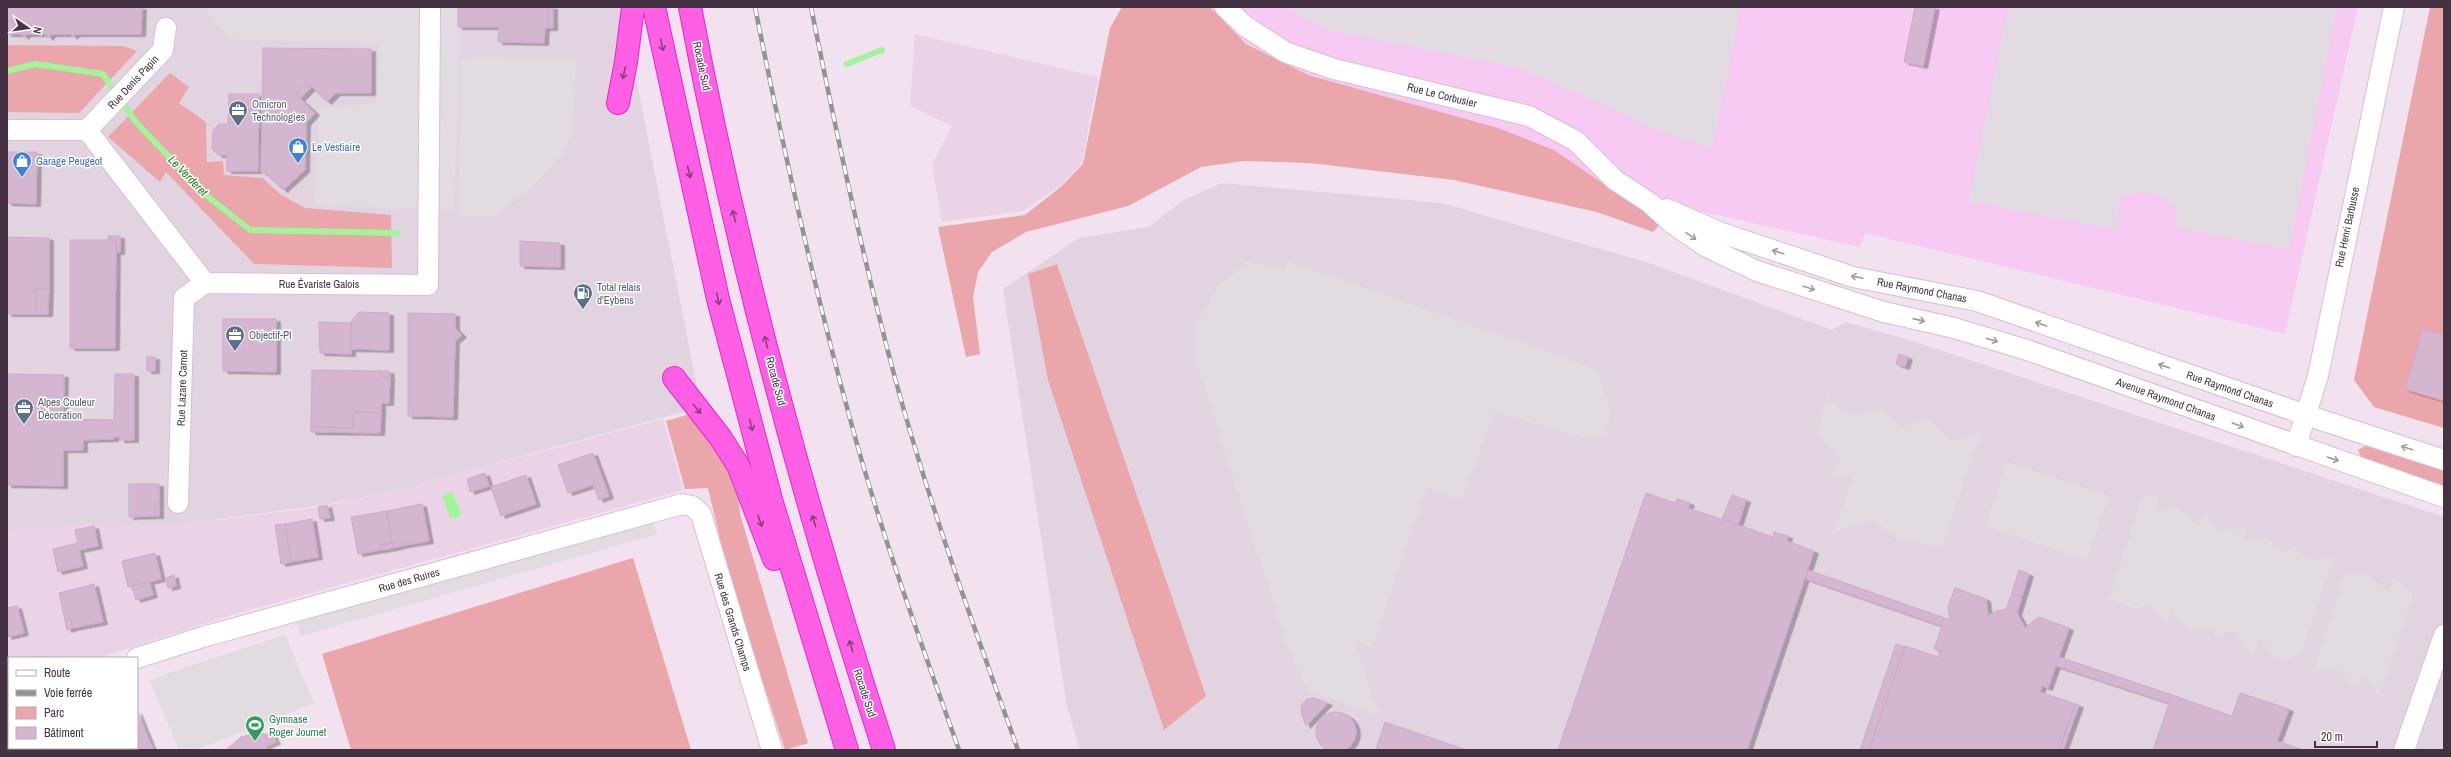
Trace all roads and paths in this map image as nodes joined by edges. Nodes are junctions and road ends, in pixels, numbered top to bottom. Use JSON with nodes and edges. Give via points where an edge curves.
{"nodes":[{"id":1,"x":430,"y":7,"type":"edge"},
{"id":2,"x":633,"y":7,"type":"edge"},
{"id":3,"x":654,"y":7,"type":"edge"},
{"id":4,"x":690,"y":7,"type":"edge"},
{"id":5,"x":1225,"y":7,"type":"edge"},
{"id":6,"x":2394,"y":7,"type":"edge"},
{"id":7,"x":166,"y":28,"type":"dead end"},
{"id":8,"x":618,"y":103,"type":"dead end"},
{"id":9,"x":7,"y":130,"type":"edge"},
{"id":10,"x":87,"y":130,"type":"junction"},
{"id":11,"x":1650,"y":203,"type":"junction"},
{"id":12,"x":205,"y":283,"type":"junction"},
{"id":13,"x":674,"y":378,"type":"dead end"},
{"id":14,"x":2306,"y":415,"type":"junction"},
{"id":15,"x":2296,"y":446,"type":"junction"},
{"id":16,"x":2444,"y":460,"type":"edge"},
{"id":17,"x":2444,"y":497,"type":"edge"},
{"id":18,"x":178,"y":503,"type":"dead end"},
{"id":19,"x":682,"y":504,"type":"joint"},
{"id":20,"x":2444,"y":635,"type":"edge"},
{"id":21,"x":138,"y":658,"type":"edge"},
{"id":22,"x":772,"y":750,"type":"edge"},
{"id":23,"x":846,"y":750,"type":"edge"},
{"id":24,"x":884,"y":750,"type":"edge"},
{"id":25,"x":2404,"y":750,"type":"edge"}],
"edges":[{"from":1,"to":12,"type":"street","name":"Rue Évariste Galois","via":[[428,285]]},
{"from":2,"to":8,"type":"highway","one_way":true},
{"from":3,"to":23,"type":"highway","one_way":true,"via":[[724,322],[772,503]]},
{"from":24,"to":4,"type":"highway","name":"Rocade Sud","one_way":true,"via":[[830,579],[781,402],[732,204]]},
{"from":5,"to":11,"type":"street","name":"Rue Le Corbusier","via":[[1245,26],[1285,52],[1334,69],[1529,116],[1576,141],[1615,180]]},
{"from":6,"to":14,"type":"street","name":"Rue Henri Barbusse","via":[[2318,376]]},
{"from":7,"to":10,"type":"street","name":"Rue Denis Papin","via":[[163,50]]},
{"from":9,"to":10,"type":"street"},
{"from":10,"to":12,"type":"street"},
{"from":14,"to":11,"type":"street","name":"Rue Raymond Chanas","one_way":true,"via":[[1977,301],[1854,277],[1719,232]]},
{"from":11,"to":15,"type":"street","name":"Avenue Raymond Chanas","one_way":true,"via":[[1673,224],[1705,246],[1758,271],[1884,312],[1954,328],[2027,350]]},
{"from":12,"to":18,"type":"street","name":"Rue Lazare Carnot","via":[[184,298]]},
{"from":13,"to":23,"type":"highway","one_way":true,"via":[[720,437],[738,465]]},
{"from":14,"to":15,"type":"street","name":"Rue Henri Barbusse"},
{"from":16,"to":14,"type":"street","name":"Rue Raymond Chanas","one_way":true},
{"from":15,"to":17,"type":"street","name":"Avenue Raymond Chanas","one_way":true},
{"from":19,"to":21,"type":"street","name":"Rue des Ruires","via":[[203,637]]},
{"from":19,"to":22,"type":"street","name":"Rue des Grands Champs","via":[[692,506],[701,514]]},
{"from":20,"to":25,"type":"street"}]}
